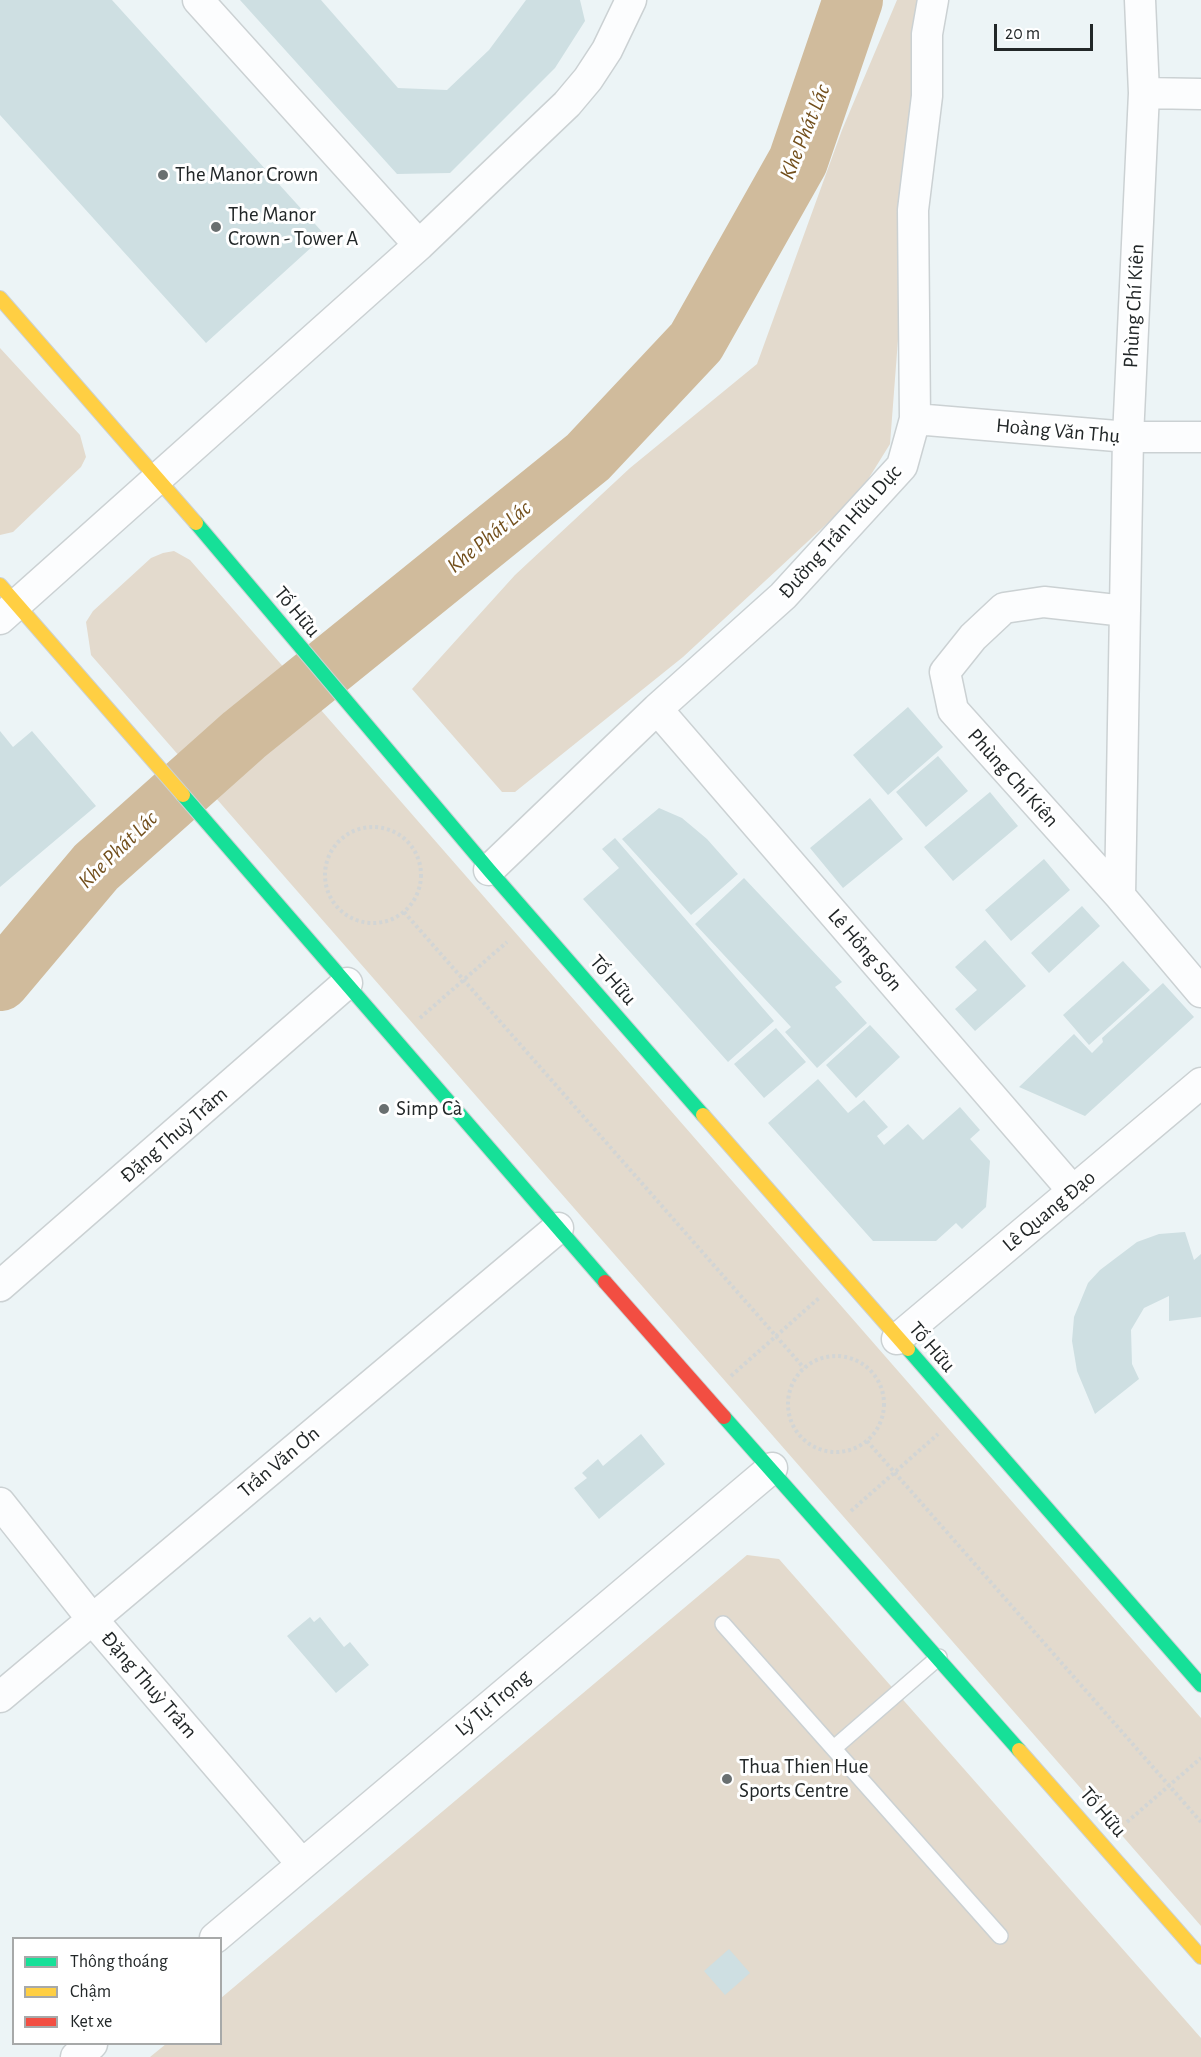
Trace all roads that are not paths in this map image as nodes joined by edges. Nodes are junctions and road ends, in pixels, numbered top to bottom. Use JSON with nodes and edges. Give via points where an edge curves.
{"nodes":[{"id":1,"x":198,"y":0,"type":"edge"},
{"id":2,"x":631,"y":0,"type":"edge"},
{"id":3,"x":933,"y":0,"type":"edge"},
{"id":4,"x":1140,"y":0,"type":"edge"},
{"id":5,"x":1144,"y":93,"type":"junction"},
{"id":6,"x":1201,"y":94,"type":"edge"},
{"id":7,"x":418,"y":244,"type":"junction"},
{"id":8,"x":0,"y":298,"type":"edge"},
{"id":9,"x":915,"y":419,"type":"junction"},
{"id":10,"x":1128,"y":437,"type":"junction"},
{"id":11,"x":1201,"y":437,"type":"edge"},
{"id":12,"x":159,"y":478,"type":"junction"},
{"id":13,"x":6,"y":603,"type":"edge"},
{"id":14,"x":1125,"y":611,"type":"junction"},
{"id":15,"x":657,"y":709,"type":"junction"},
{"id":16,"x":489,"y":870,"type":"junction"},
{"id":17,"x":1120,"y":896,"type":"junction"},
{"id":18,"x":347,"y":984,"type":"junction"},
{"id":19,"x":1201,"y":992,"type":"edge"},
{"id":20,"x":1201,"y":1083,"type":"edge"},
{"id":21,"x":1073,"y":1191,"type":"junction"},
{"id":22,"x":558,"y":1228,"type":"junction"},
{"id":23,"x":0,"y":1286,"type":"edge"},
{"id":24,"x":897,"y":1339,"type":"junction"},
{"id":25,"x":772,"y":1468,"type":"junction"},
{"id":26,"x":0,"y":1503,"type":"edge"},
{"id":27,"x":92,"y":1619,"type":"junction"},
{"id":28,"x":723,"y":1624,"type":"dead end"},
{"id":29,"x":939,"y":1657,"type":"junction"},
{"id":30,"x":1201,"y":1685,"type":"edge"},
{"id":31,"x":0,"y":1697,"type":"edge"},
{"id":32,"x":834,"y":1748,"type":"junction"},
{"id":33,"x":302,"y":1864,"type":"junction"},
{"id":34,"x":1000,"y":1936,"type":"dead end"},
{"id":35,"x":216,"y":1937,"type":"edge"},
{"id":36,"x":1201,"y":1957,"type":"edge"},
{"id":37,"x":90,"y":2045,"type":"edge"},
{"id":38,"x":76,"y":2057,"type":"edge"}],
"edges":[{"from":1,"to":7,"type":"street"},
{"from":2,"to":7,"type":"street","via":[[607,50],[567,104]]},
{"from":3,"to":9,"type":"street","name":"Đường Trần Hữu Dực","via":[[927,34],[927,96],[913,210]]},
{"from":4,"to":5,"type":"street","name":"Phùng Chí Kiên"},
{"from":5,"to":6,"type":"street"},
{"from":5,"to":10,"type":"street","name":"Phùng Chí Kiên"},
{"from":7,"to":12,"type":"street"},
{"from":8,"to":12,"type":"main road","name":"Tố Hữu"},
{"from":9,"to":10,"type":"street","name":"Hoàng Văn Thụ"},
{"from":9,"to":15,"type":"street","name":"Đường Trần Hữu Dực","via":[[902,466],[871,503],[783,596]]},
{"from":10,"to":11,"type":"street","name":"Hoàng Văn Thụ"},
{"from":10,"to":14,"type":"street","name":"Phùng Chí Kiên"},
{"from":12,"to":13,"type":"street"},
{"from":12,"to":16,"type":"main road","name":"Tố Hữu"},
{"from":13,"to":18,"type":"main road","name":"Tố Hữu","via":[[151,758]]},
{"from":14,"to":17,"type":"street","name":"Phùng Chí Kiên"},
{"from":14,"to":17,"type":"street","name":"Phùng Chí Kiên","via":[[1044,602],[1004,608],[945,672],[953,710]]},
{"from":15,"to":16,"type":"street","name":"Đường Trần Hữu Dực"},
{"from":15,"to":21,"type":"street","name":"Lê Hồng Sơn"},
{"from":16,"to":24,"type":"main road","name":"Tố Hữu"},
{"from":17,"to":19,"type":"street","name":"Phùng Chí Kiên"},
{"from":18,"to":22,"type":"main road","name":"Tố Hữu"},
{"from":18,"to":23,"type":"street","name":"Đặng Thuỳ Trâm"},
{"from":20,"to":21,"type":"street","name":"Lê Quang Đạo"},
{"from":21,"to":24,"type":"street","name":"Lê Quang Đạo"},
{"from":22,"to":25,"type":"main road","name":"Tố Hữu"},
{"from":22,"to":27,"type":"street","name":"Trần Văn Ơn"},
{"from":24,"to":30,"type":"main road","name":"Tố Hữu"},
{"from":25,"to":29,"type":"main road","name":"Tố Hữu"},
{"from":25,"to":33,"type":"street","name":"Lý Tự Trọng"},
{"from":26,"to":27,"type":"street","name":"Đặng Thuỳ Trâm"},
{"from":27,"to":31,"type":"street","name":"Trần Văn Ơn"},
{"from":27,"to":33,"type":"street","name":"Đặng Thuỳ Trâm"},
{"from":28,"to":32,"type":"lane"},
{"from":29,"to":32,"type":"lane"},
{"from":29,"to":36,"type":"main road","name":"Tố Hữu"},
{"from":32,"to":34,"type":"lane"},
{"from":33,"to":35,"type":"street","name":"Lý Tự Trọng"},
{"from":37,"to":38,"type":"street"}]}
